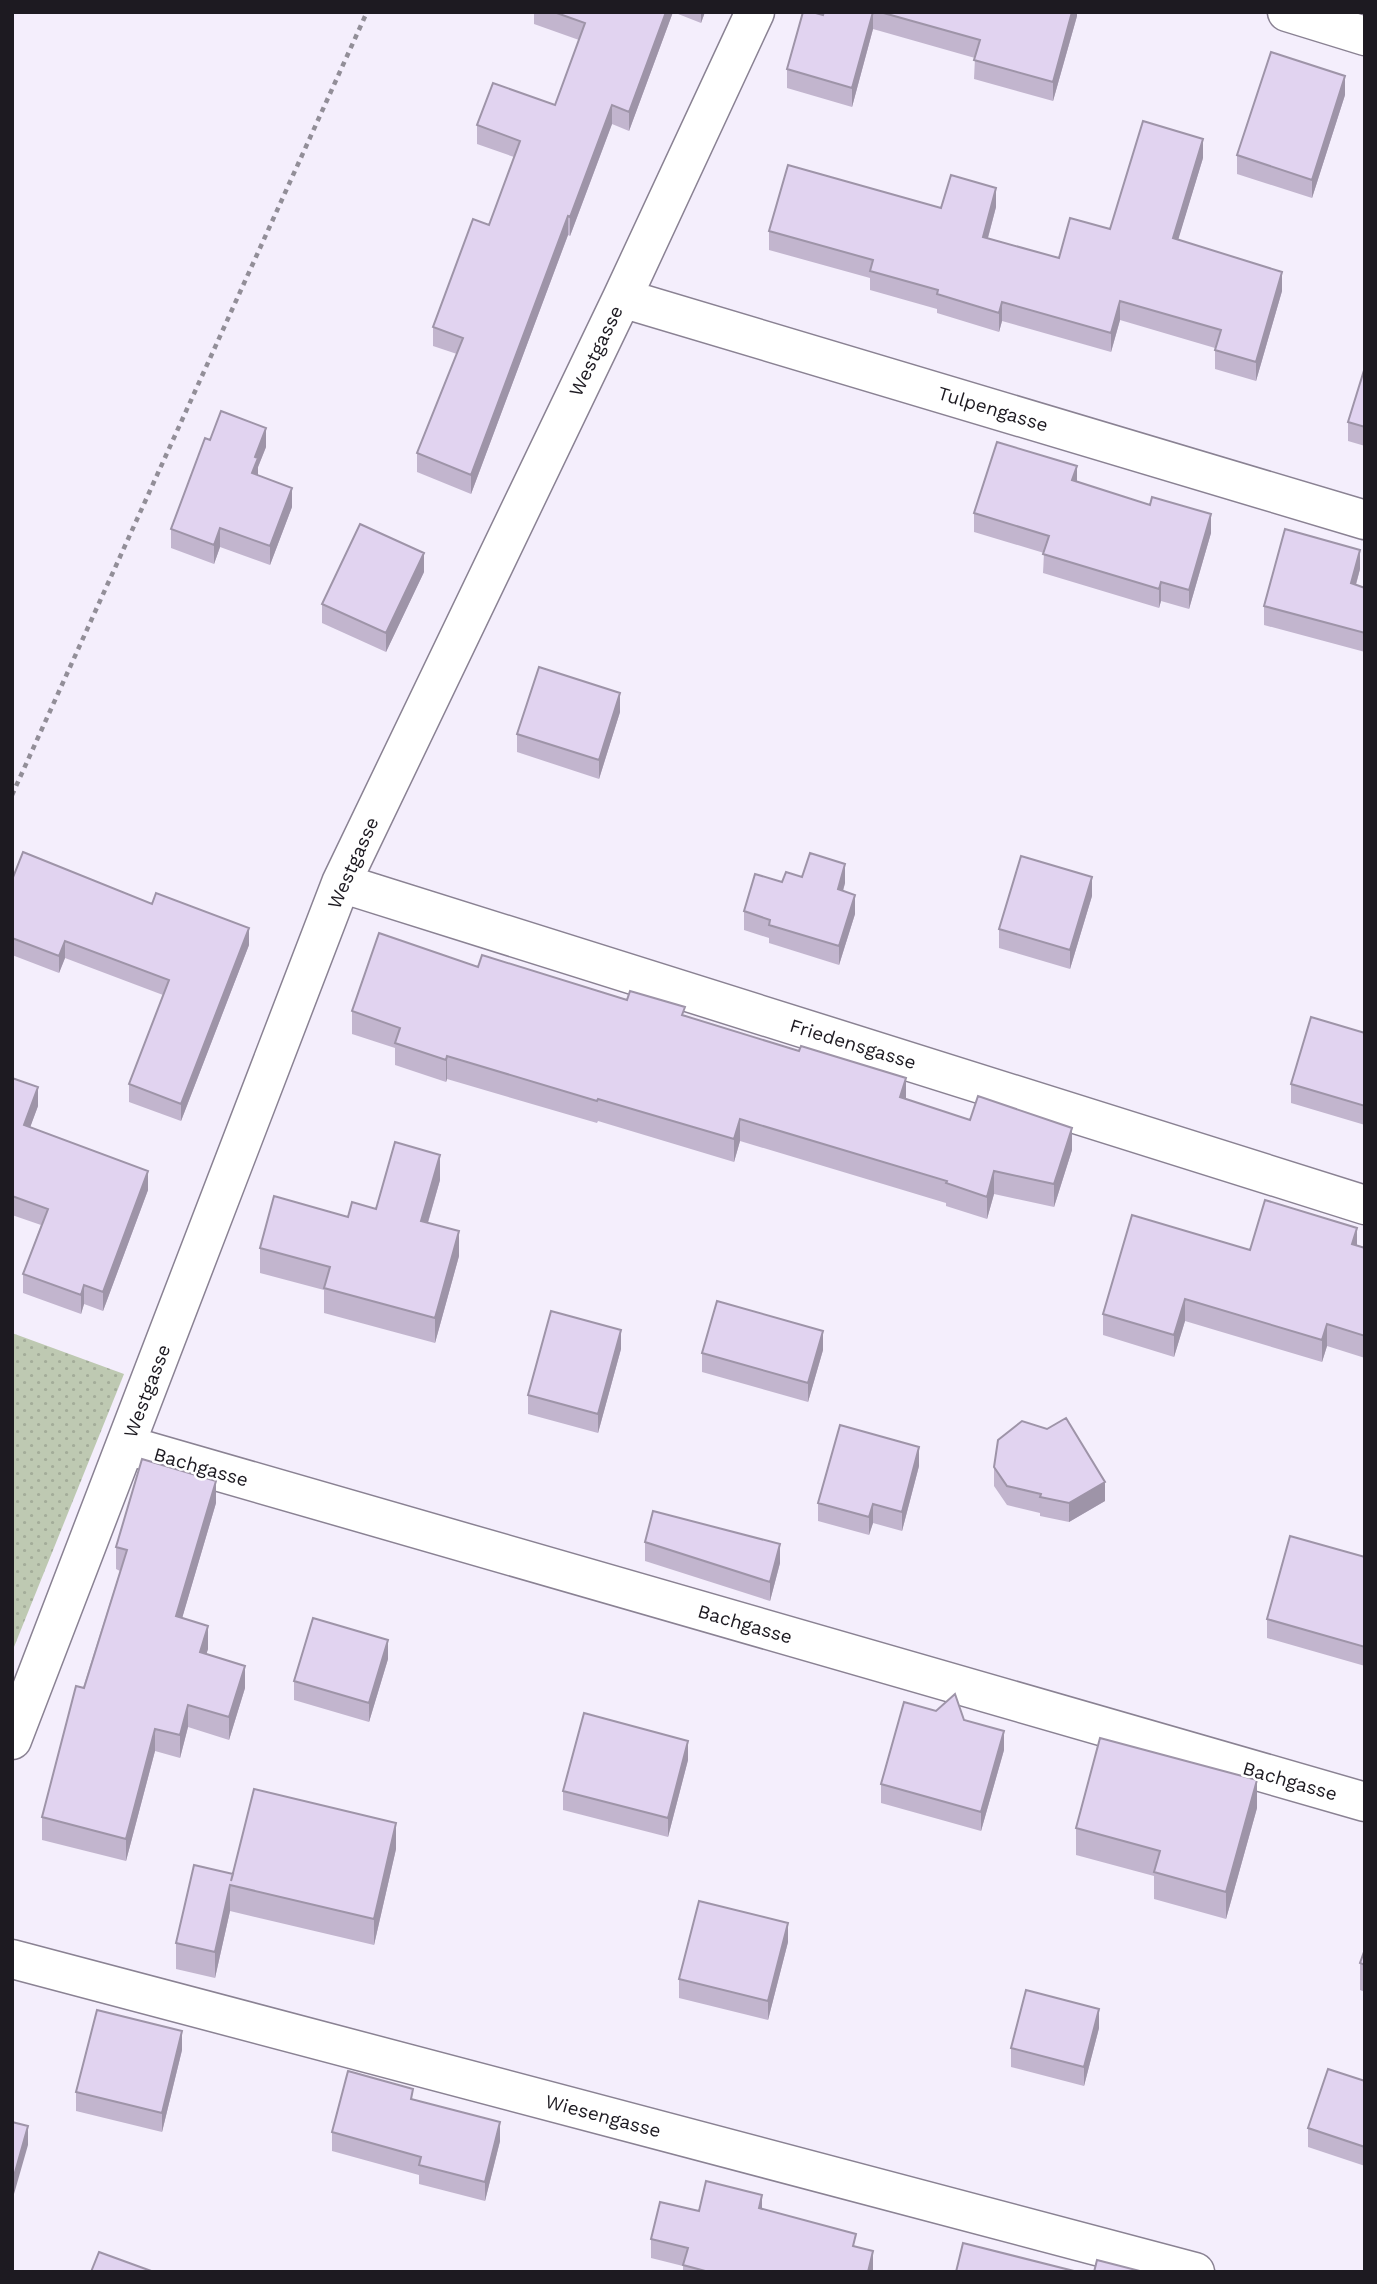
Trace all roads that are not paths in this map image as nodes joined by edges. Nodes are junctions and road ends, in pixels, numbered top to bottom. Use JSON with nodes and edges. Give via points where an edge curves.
{"nodes":[{"id":1,"x":755,"y":12,"type":"edge"},
{"id":2,"x":1287,"y":12,"type":"edge"},
{"id":3,"x":1365,"y":36,"type":"edge"},
{"id":4,"x":622,"y":298,"type":"junction"},
{"id":5,"x":1365,"y":520,"type":"edge"},
{"id":6,"x":341,"y":883,"type":"junction"},
{"id":7,"x":1365,"y":1205,"type":"edge"},
{"id":8,"x":126,"y":1445,"type":"junction"},
{"id":9,"x":12,"y":1740,"type":"edge"},
{"id":10,"x":1365,"y":1802,"type":"edge"},
{"id":11,"x":12,"y":1959,"type":"edge"},
{"id":12,"x":1195,"y":2272,"type":"edge"}],
"edges":[{"from":1,"to":4,"type":"street","name":"Westgasse"},
{"from":2,"to":3,"type":"street"},
{"from":4,"to":5,"type":"street","name":"Tulpengasse"},
{"from":4,"to":6,"type":"street","name":"Westgasse"},
{"from":6,"to":7,"type":"street","name":"Friedensgasse"},
{"from":6,"to":8,"type":"street","name":"Westgasse"},
{"from":8,"to":9,"type":"street","name":"Westgasse"},
{"from":8,"to":10,"type":"street","name":"Bachgasse"},
{"from":11,"to":12,"type":"street","name":"Wiesengasse"}]}
